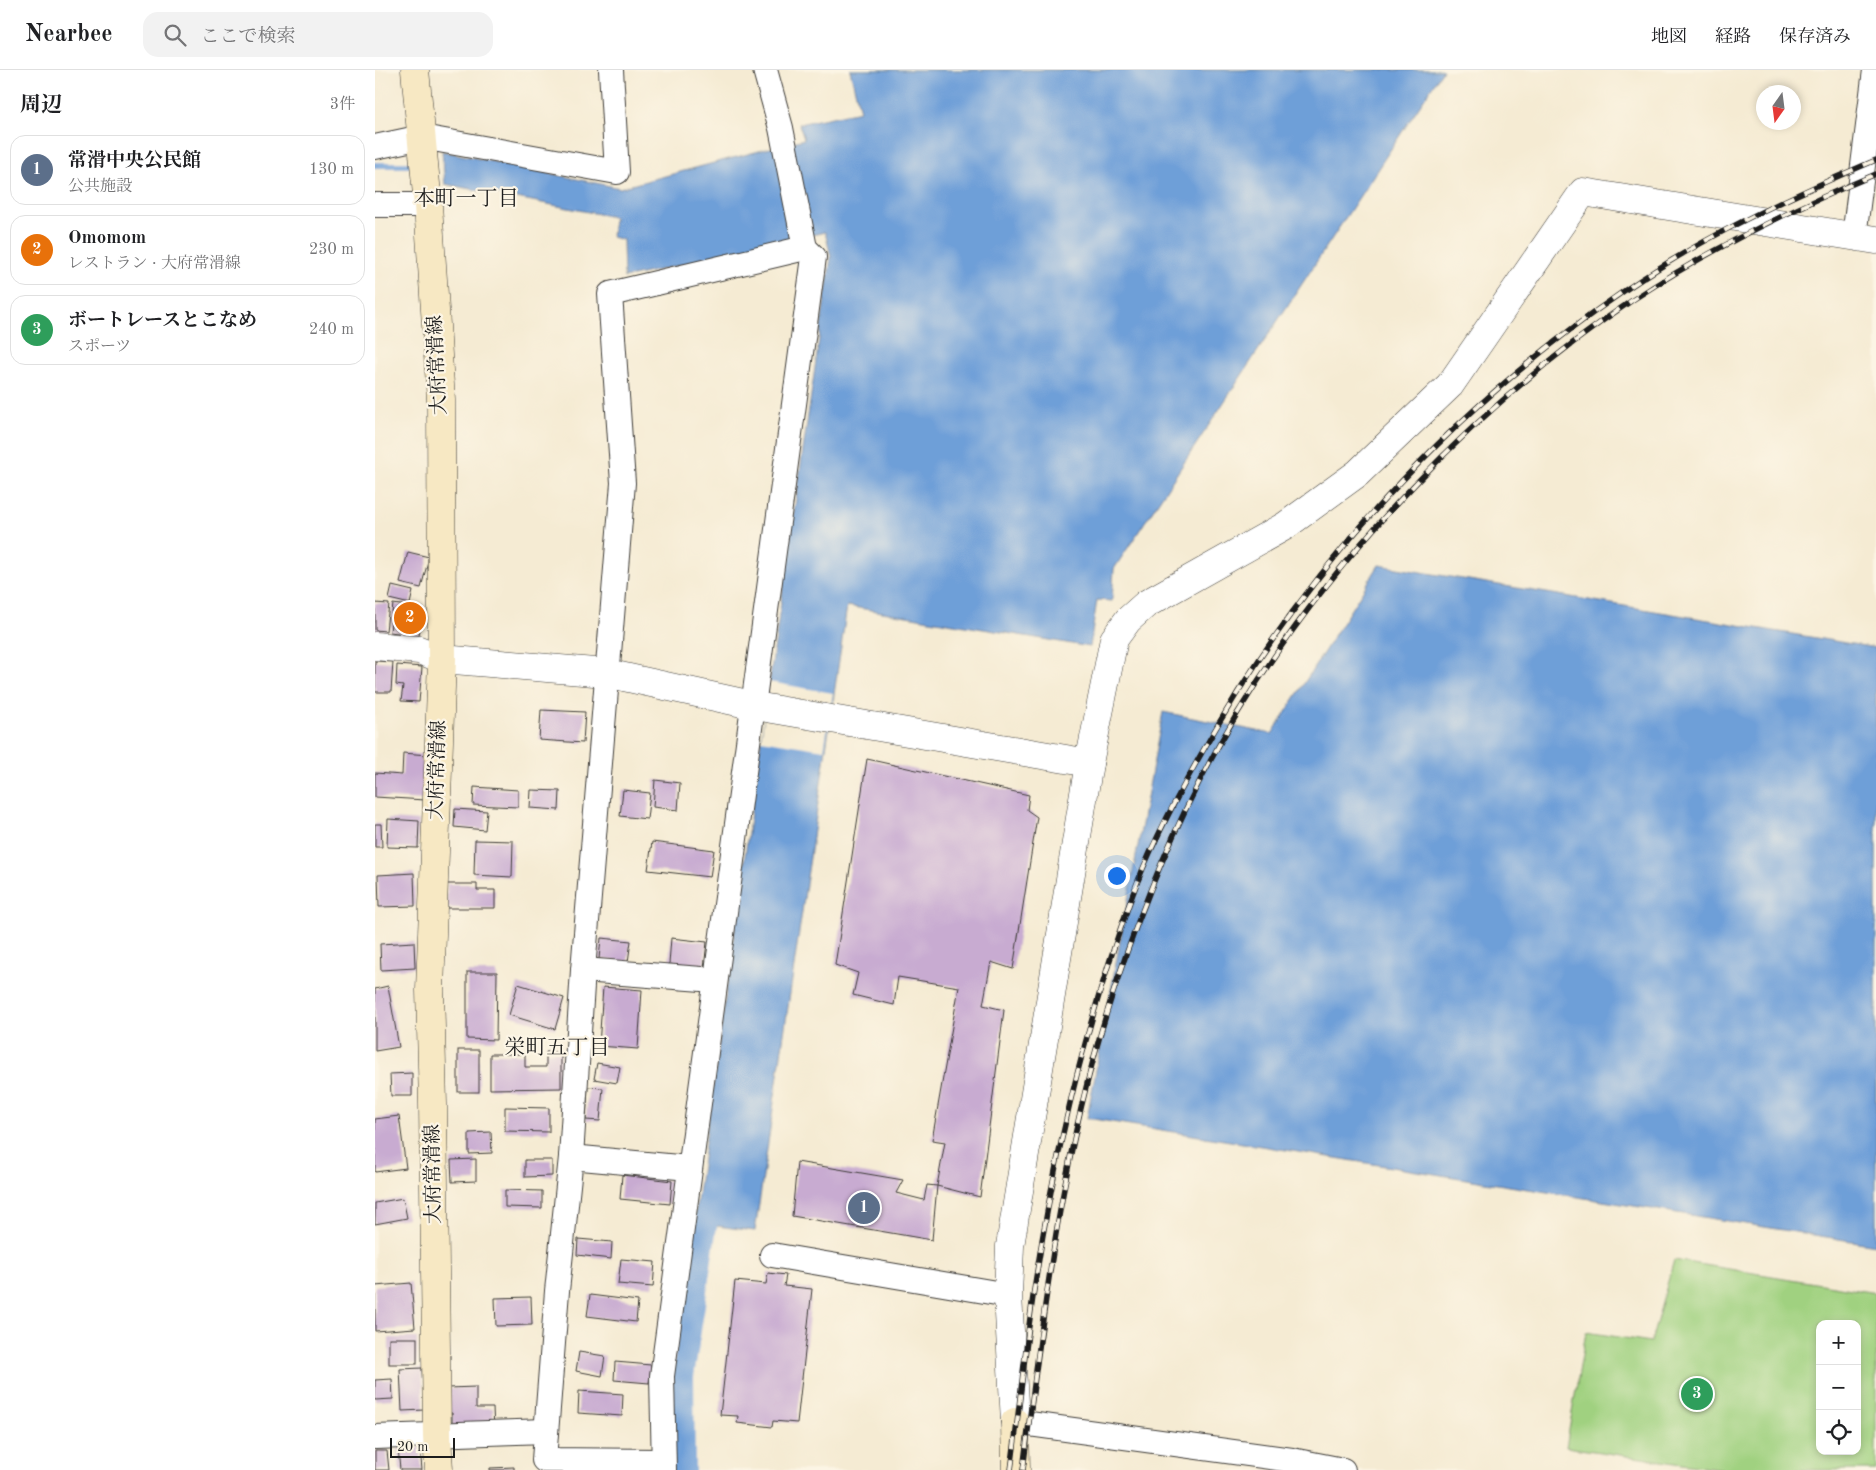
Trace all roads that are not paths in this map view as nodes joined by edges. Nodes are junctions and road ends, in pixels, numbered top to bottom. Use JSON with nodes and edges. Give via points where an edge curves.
{"nodes":[{"id":1,"x":415,"y":70,"type":"edge"},
{"id":2,"x":611,"y":70,"type":"edge"},
{"id":3,"x":765,"y":70,"type":"edge"},
{"id":4,"x":1875,"y":70,"type":"edge"},
{"id":5,"x":422,"y":144,"type":"junction"},
{"id":6,"x":375,"y":147,"type":"edge"},
{"id":7,"x":427,"y":193,"type":"junction"},
{"id":8,"x":375,"y":205,"type":"edge"},
{"id":9,"x":1865,"y":239,"type":"edge"},
{"id":10,"x":805,"y":248,"type":"junction"},
{"id":11,"x":375,"y":646,"type":"edge"},
{"id":12,"x":442,"y":659,"type":"junction"},
{"id":13,"x":607,"y":673,"type":"junction"},
{"id":14,"x":757,"y":707,"type":"junction"},
{"id":15,"x":1089,"y":763,"type":"junction"},
{"id":16,"x":583,"y":970,"type":"junction"},
{"id":17,"x":715,"y":980,"type":"junction"},
{"id":18,"x":571,"y":1157,"type":"junction"},
{"id":19,"x":689,"y":1168,"type":"junction"},
{"id":20,"x":773,"y":1255,"type":"dead end"},
{"id":21,"x":1008,"y":1295,"type":"junction"},
{"id":22,"x":1015,"y":1422,"type":"junction"},
{"id":23,"x":546,"y":1431,"type":"junction"},
{"id":24,"x":437,"y":1435,"type":"junction"},
{"id":25,"x":375,"y":1437,"type":"edge"},
{"id":26,"x":663,"y":1465,"type":"edge"},
{"id":27,"x":1291,"y":1465,"type":"edge"},
{"id":28,"x":439,"y":1470,"type":"edge"},
{"id":29,"x":1016,"y":1470,"type":"edge"},
{"id":30,"x":1343,"y":1470,"type":"edge"}],
"edges":[{"from":1,"to":5,"type":"main road","name":"大府常滑線"},
{"from":2,"to":5,"type":"street","via":[[617,172]]},
{"from":3,"to":10,"type":"street","via":[[781,128]]},
{"from":4,"to":9,"type":"street"},
{"from":5,"to":6,"type":"street"},
{"from":5,"to":7,"type":"main road","name":"大府常滑線"},
{"from":7,"to":8,"type":"street"},
{"from":7,"to":12,"type":"main road","name":"大府常滑線","via":[[441,400]]},
{"from":9,"to":15,"type":"street","via":[[1583,192],[1450,385],[1358,473],[1285,526],[1146,604],[1128,620],[1114,639]]},
{"from":10,"to":13,"type":"street","via":[[610,294],[623,484]]},
{"from":10,"to":14,"type":"street","via":[[815,257]]},
{"from":11,"to":12,"type":"street","via":[[419,650]]},
{"from":12,"to":13,"type":"street"},
{"from":12,"to":24,"type":"main road","name":"大府常滑線","via":[[430,990]]},
{"from":13,"to":14,"type":"street"},
{"from":13,"to":16,"type":"street"},
{"from":14,"to":15,"type":"street"},
{"from":14,"to":17,"type":"street"},
{"from":15,"to":21,"type":"street","via":[[1010,1246]]},
{"from":16,"to":17,"type":"street"},
{"from":16,"to":18,"type":"street"},
{"from":17,"to":19,"type":"street"},
{"from":18,"to":19,"type":"street"},
{"from":18,"to":23,"type":"street"},
{"from":19,"to":26,"type":"street","via":[[662,1376]]},
{"from":20,"to":21,"type":"street"},
{"from":21,"to":22,"type":"street"},
{"from":22,"to":27,"type":"street"},
{"from":22,"to":29,"type":"main road"},
{"from":23,"to":24,"type":"street"},
{"from":23,"to":26,"type":"street","via":[[544,1460]]},
{"from":24,"to":25,"type":"street"},
{"from":24,"to":28,"type":"main road","name":"大府常滑線"},
{"from":27,"to":30,"type":"street"}]}
